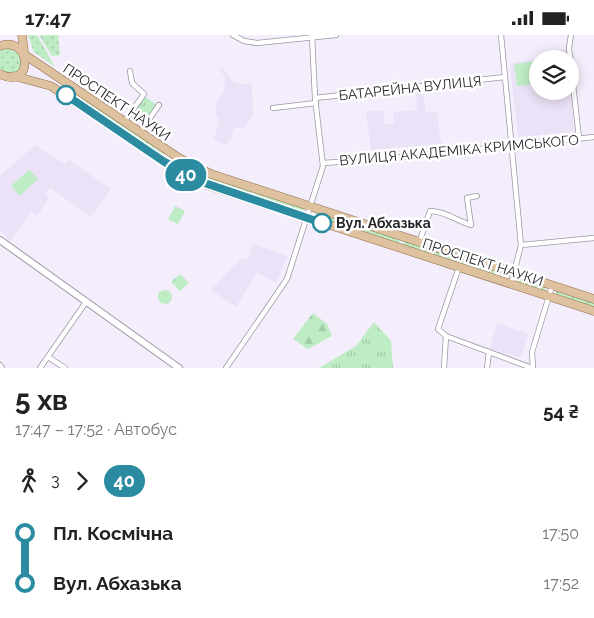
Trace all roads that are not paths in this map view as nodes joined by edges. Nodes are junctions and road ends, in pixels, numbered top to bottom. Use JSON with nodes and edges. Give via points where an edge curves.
{"nodes":[{"id":1,"x":6,"y":35,"type":"edge"},
{"id":2,"x":22,"y":35,"type":"edge"},
{"id":3,"x":233,"y":35,"type":"edge"},
{"id":4,"x":336,"y":35,"type":"edge"},
{"id":5,"x":500,"y":35,"type":"edge"},
{"id":6,"x":570,"y":35,"type":"edge"},
{"id":7,"x":312,"y":36,"type":"edge"},
{"id":8,"x":0,"y":45,"type":"edge"},
{"id":9,"x":24,"y":53,"type":"junction"},
{"id":10,"x":130,"y":71,"type":"dead end"},
{"id":11,"x":0,"y":74,"type":"edge"},
{"id":12,"x":13,"y":76,"type":"junction"},
{"id":13,"x":505,"y":77,"type":"junction"},
{"id":14,"x":0,"y":83,"type":"edge"},
{"id":15,"x":71,"y":86,"type":"junction"},
{"id":16,"x":66,"y":95,"type":"junction"},
{"id":17,"x":316,"y":100,"type":"junction"},
{"id":18,"x":159,"y":105,"type":"dead end"},
{"id":19,"x":273,"y":108,"type":"dead end"},
{"id":20,"x":124,"y":122,"type":"junction"},
{"id":21,"x":143,"y":128,"type":"dead end"},
{"id":22,"x":594,"y":137,"type":"edge"},
{"id":23,"x":579,"y":138,"type":"junction"},
{"id":24,"x":512,"y":145,"type":"junction"},
{"id":25,"x":323,"y":163,"type":"junction"},
{"id":26,"x":477,"y":196,"type":"dead end"},
{"id":27,"x":311,"y":208,"type":"junction"},
{"id":28,"x":308,"y":218,"type":"junction"},
{"id":29,"x":594,"y":238,"type":"edge"},
{"id":30,"x":0,"y":240,"type":"edge"},
{"id":31,"x":419,"y":243,"type":"junction"},
{"id":32,"x":522,"y":245,"type":"junction"},
{"id":33,"x":459,"y":267,"type":"junction"},
{"id":34,"x":514,"y":273,"type":"junction"},
{"id":35,"x":511,"y":284,"type":"junction"},
{"id":36,"x":552,"y":286,"type":"junction"},
{"id":37,"x":549,"y":297,"type":"junction"},
{"id":38,"x":594,"y":299,"type":"edge"},
{"id":39,"x":86,"y":302,"type":"junction"},
{"id":40,"x":594,"y":311,"type":"edge"},
{"id":41,"x":446,"y":336,"type":"junction"},
{"id":42,"x":489,"y":352,"type":"junction"},
{"id":43,"x":48,"y":357,"type":"junction"},
{"id":44,"x":0,"y":365,"type":"edge"},
{"id":45,"x":2,"y":368,"type":"edge"},
{"id":46,"x":40,"y":368,"type":"edge"},
{"id":47,"x":64,"y":368,"type":"edge"},
{"id":48,"x":179,"y":368,"type":"edge"},
{"id":49,"x":226,"y":368,"type":"edge"},
{"id":50,"x":444,"y":368,"type":"edge"},
{"id":51,"x":487,"y":368,"type":"edge"},
{"id":52,"x":533,"y":368,"type":"edge"}],
"edges":[{"from":1,"to":8,"type":"main road"},
{"from":2,"to":9,"type":"main road"},
{"from":3,"to":7,"type":"street","via":[[249,43]]},
{"from":4,"to":7,"type":"street"},
{"from":5,"to":13,"type":"street"},
{"from":6,"to":23,"type":"street"},
{"from":7,"to":17,"type":"street"},
{"from":8,"to":9,"type":"main road","via":[[13,43]]},
{"from":9,"to":12,"type":"main road","via":[[24,68]]},
{"from":9,"to":15,"type":"main road","name":"ПРОСПЕКТ НАУКИ"},
{"from":10,"to":20,"type":"street","via":[[132,83],[144,94]]},
{"from":11,"to":12,"type":"main road","name":"ПРОСПЕКТ НАУКИ"},
{"from":12,"to":14,"type":"main road"},
{"from":12,"to":16,"type":"main road","name":"ПРОСПЕКТ НАУКИ","via":[[45,83]]},
{"from":13,"to":17,"type":"street","name":"БАТАРЕЙНА ВУЛИЦЯ"},
{"from":13,"to":24,"type":"street"},
{"from":15,"to":16,"type":"street"},
{"from":15,"to":20,"type":"main road","name":"ПРОСПЕКТ НАУКИ"},
{"from":16,"to":28,"type":"main road","name":"ПРОСПЕКТ НАУКИ","via":[[196,180]]},
{"from":17,"to":19,"type":"street","name":"БАТАРЕЙНА ВУЛИЦЯ"},
{"from":17,"to":25,"type":"street"},
{"from":18,"to":21,"type":"street"},
{"from":20,"to":27,"type":"main road","name":"ПРОСПЕКТ НАУКИ","via":[[201,170]]},
{"from":22,"to":23,"type":"street","name":"ВУЛИЦЯ АКАДЕМІКА КРИМСЬКОГО"},
{"from":23,"to":24,"type":"street","name":"ВУЛИЦЯ АКАДЕМІКА КРИМСЬКОГО"},
{"from":24,"to":25,"type":"street","name":"ВУЛИЦЯ АКАДЕМІКА КРИМСЬКОГО"},
{"from":24,"to":32,"type":"street"},
{"from":25,"to":27,"type":"street"},
{"from":26,"to":31,"type":"street","via":[[467,198],[472,225],[442,211],[430,211]]},
{"from":27,"to":28,"type":"street"},
{"from":27,"to":31,"type":"main road","name":"ПРОСПЕКТ НАУКИ"},
{"from":28,"to":33,"type":"main road","name":"ПРОСПЕКТ НАУКИ"},
{"from":28,"to":49,"type":"street","via":[[287,279]]},
{"from":29,"to":32,"type":"street"},
{"from":30,"to":39,"type":"main road"},
{"from":31,"to":34,"type":"main road","name":"ПРОСПЕКТ НАУКИ"},
{"from":32,"to":34,"type":"street"},
{"from":33,"to":35,"type":"main road","name":"ПРОСПЕКТ НАУКИ"},
{"from":33,"to":41,"type":"street","via":[[438,329]]},
{"from":34,"to":35,"type":"street"},
{"from":34,"to":36,"type":"main road","name":"ПРОСПЕКТ НАУКИ"},
{"from":35,"to":37,"type":"main road","name":"ПРОСПЕКТ НАУКИ"},
{"from":36,"to":37,"type":"street"},
{"from":36,"to":38,"type":"main road","name":"ПРОСПЕКТ НАУКИ"},
{"from":37,"to":40,"type":"main road","name":"ПРОСПЕКТ НАУКИ"},
{"from":37,"to":52,"type":"street","via":[[532,352]]},
{"from":39,"to":43,"type":"street"},
{"from":39,"to":48,"type":"main road"},
{"from":41,"to":42,"type":"street"},
{"from":41,"to":50,"type":"street"},
{"from":42,"to":51,"type":"street"},
{"from":42,"to":52,"type":"street"},
{"from":43,"to":46,"type":"street"},
{"from":43,"to":47,"type":"street"},
{"from":44,"to":45,"type":"street"}]}
